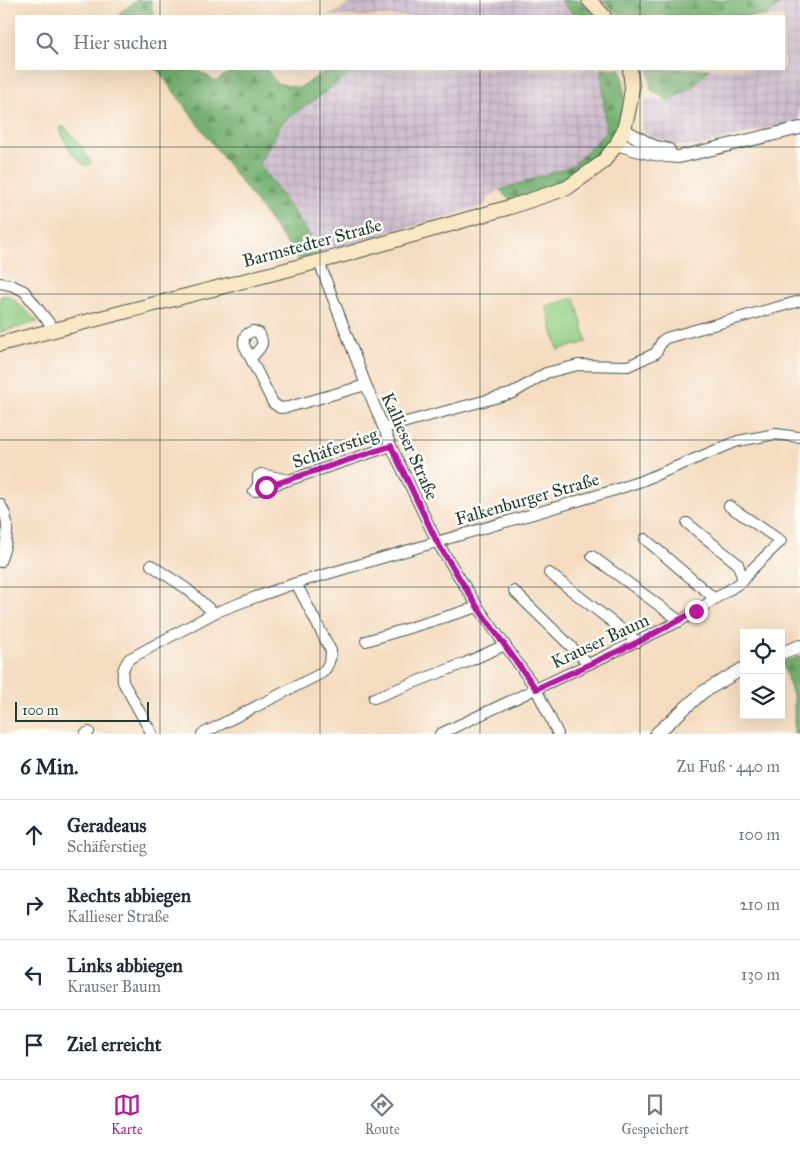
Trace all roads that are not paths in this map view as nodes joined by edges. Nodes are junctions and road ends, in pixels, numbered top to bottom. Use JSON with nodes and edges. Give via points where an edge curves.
{"nodes":[{"id":1,"x":589,"y":0,"type":"edge"},
{"id":2,"x":603,"y":15,"type":"edge"},
{"id":3,"x":630,"y":70,"type":"edge"},
{"id":4,"x":800,"y":128,"type":"edge"},
{"id":5,"x":624,"y":130,"type":"junction"},
{"id":6,"x":617,"y":144,"type":"junction"},
{"id":7,"x":696,"y":154,"type":"junction"},
{"id":8,"x":318,"y":262,"type":"junction"},
{"id":9,"x":0,"y":283,"type":"edge"},
{"id":10,"x":800,"y":301,"type":"edge"},
{"id":11,"x":54,"y":329,"type":"junction"},
{"id":12,"x":0,"y":344,"type":"edge"},
{"id":13,"x":251,"y":359,"type":"dead end"},
{"id":14,"x":366,"y":385,"type":"junction"},
{"id":15,"x":384,"y":428,"type":"junction"},
{"id":16,"x":798,"y":437,"type":"dead end"},
{"id":17,"x":391,"y":446,"type":"junction"},
{"id":18,"x":289,"y":480,"type":"dead end"},
{"id":19,"x":0,"y":504,"type":"edge"},
{"id":20,"x":730,"y":506,"type":"dead end"},
{"id":21,"x":687,"y":523,"type":"dead end"},
{"id":22,"x":644,"y":539,"type":"dead end"},
{"id":23,"x":437,"y":542,"type":"junction"},
{"id":24,"x":592,"y":556,"type":"dead end"},
{"id":25,"x":0,"y":562,"type":"edge"},
{"id":26,"x":151,"y":565,"type":"dead end"},
{"id":27,"x":549,"y":574,"type":"dead end"},
{"id":28,"x":743,"y":581,"type":"junction"},
{"id":29,"x":296,"y":583,"type":"junction"},
{"id":30,"x":514,"y":591,"type":"dead end"},
{"id":31,"x":715,"y":599,"type":"junction"},
{"id":32,"x":478,"y":608,"type":"junction"},
{"id":33,"x":214,"y":614,"type":"junction"},
{"id":34,"x":680,"y":621,"type":"junction"},
{"id":35,"x":366,"y":641,"type":"dead end"},
{"id":36,"x":638,"y":642,"type":"junction"},
{"id":37,"x":506,"y":645,"type":"junction"},
{"id":38,"x":800,"y":646,"type":"edge"},
{"id":39,"x":785,"y":651,"type":"edge"},
{"id":40,"x":589,"y":664,"type":"junction"},
{"id":41,"x":740,"y":670,"type":"edge"},
{"id":42,"x":536,"y":689,"type":"junction"},
{"id":43,"x":374,"y":698,"type":"dead end"},
{"id":44,"x":152,"y":734,"type":"edge"},
{"id":45,"x":202,"y":734,"type":"edge"},
{"id":46,"x":440,"y":734,"type":"edge"},
{"id":47,"x":558,"y":734,"type":"edge"},
{"id":48,"x":656,"y":734,"type":"edge"}],
"edges":[{"from":1,"to":2,"type":"main road"},
{"from":3,"to":5,"type":"main road","name":"Barmstedter Straße","via":[[632,88]]},
{"from":4,"to":7,"type":"street"},
{"from":5,"to":6,"type":"main road","name":"Barmstedter Straße"},
{"from":5,"to":7,"type":"street","via":[[653,146]]},
{"from":6,"to":7,"type":"street","via":[[664,156]]},
{"from":6,"to":8,"type":"main road","name":"Barmstedter Straße","via":[[602,163],[567,188]]},
{"from":8,"to":11,"type":"main road","name":"Barmstedter Straße"},
{"from":8,"to":14,"type":"street","name":"Kallieser Straße"},
{"from":9,"to":11,"type":"street","via":[[24,291]]},
{"from":10,"to":15,"type":"street","via":[[666,338],[656,352],[628,366],[578,365],[546,373],[513,393]]},
{"from":11,"to":12,"type":"main road","name":"Barmstedter Straße"},
{"from":13,"to":14,"type":"street","via":[[273,403],[280,408]]},
{"from":14,"to":15,"type":"street","name":"Kallieser Straße"},
{"from":15,"to":17,"type":"street","name":"Kallieser Straße"},
{"from":16,"to":23,"type":"street","name":"Falkenburger Straße","via":[[776,434],[738,441],[615,490]]},
{"from":17,"to":18,"type":"street","name":"Schäferstieg"},
{"from":17,"to":23,"type":"street","name":"Kallieser Straße"},
{"from":19,"to":25,"type":"street","via":[[5,512],[7,534]]},
{"from":20,"to":28,"type":"street","name":"Krauser Baum","via":[[781,541],[750,570]]},
{"from":21,"to":28,"type":"street","via":[[738,564]]},
{"from":22,"to":31,"type":"street"},
{"from":23,"to":29,"type":"street","name":"Falkenburger Straße"},
{"from":23,"to":32,"type":"street","name":"Kallieser Straße"},
{"from":24,"to":34,"type":"street"},
{"from":26,"to":33,"type":"street","via":[[187,589]]},
{"from":27,"to":36,"type":"street"},
{"from":28,"to":31,"type":"street","name":"Krauser Baum"},
{"from":29,"to":33,"type":"street","name":"Falkenburger Straße"},
{"from":29,"to":45,"type":"street","via":[[331,651],[326,669]]},
{"from":30,"to":40,"type":"street"},
{"from":31,"to":34,"type":"street","name":"Krauser Baum"},
{"from":32,"to":35,"type":"street"},
{"from":32,"to":37,"type":"street","name":"Kallieser Straße"},
{"from":33,"to":44,"type":"street","name":"Falkenburger Straße","via":[[129,659],[124,666],[123,682]]},
{"from":34,"to":36,"type":"street","name":"Krauser Baum"},
{"from":36,"to":40,"type":"street","name":"Krauser Baum"},
{"from":37,"to":42,"type":"street","name":"Kallieser Straße"},
{"from":37,"to":43,"type":"street"},
{"from":38,"to":39,"type":"street"},
{"from":40,"to":42,"type":"street","name":"Krauser Baum"},
{"from":41,"to":48,"type":"street","via":[[703,692]]},
{"from":42,"to":46,"type":"street","name":"Krauser Baum"},
{"from":42,"to":47,"type":"street","name":"Kallieser Straße"}]}
